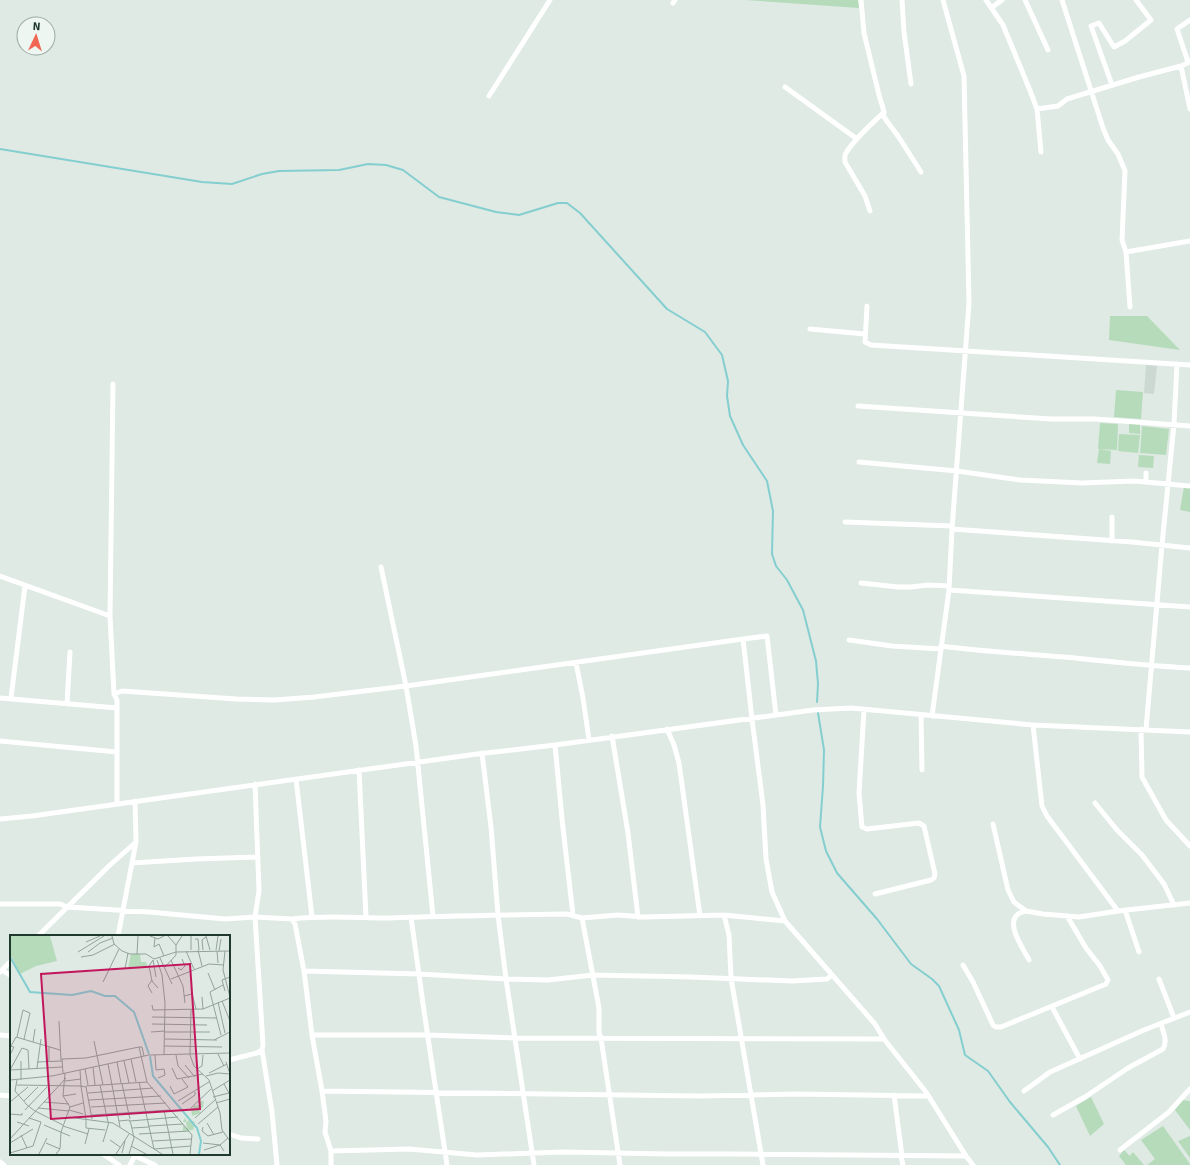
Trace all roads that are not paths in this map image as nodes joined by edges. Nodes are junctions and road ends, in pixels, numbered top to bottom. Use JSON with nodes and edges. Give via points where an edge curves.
{"nodes":[{"id":1,"x":550,"y":0,"type":"edge"},
{"id":2,"x":861,"y":0,"type":"edge"},
{"id":3,"x":902,"y":0,"type":"edge"},
{"id":4,"x":944,"y":0,"type":"edge"},
{"id":5,"x":986,"y":0,"type":"edge"},
{"id":6,"x":1002,"y":0,"type":"edge"},
{"id":7,"x":1025,"y":0,"type":"edge"},
{"id":8,"x":1062,"y":0,"type":"edge"},
{"id":9,"x":1136,"y":0,"type":"edge"},
{"id":10,"x":992,"y":8,"type":"junction"},
{"id":11,"x":1190,"y":20,"type":"edge"},
{"id":12,"x":1048,"y":50,"type":"dead end"},
{"id":13,"x":1189,"y":62,"type":"edge"},
{"id":14,"x":1181,"y":66,"type":"junction"},
{"id":15,"x":911,"y":84,"type":"dead end"},
{"id":16,"x":1112,"y":85,"type":"junction"},
{"id":17,"x":785,"y":87,"type":"dead end"},
{"id":18,"x":1092,"y":91,"type":"junction"},
{"id":19,"x":490,"y":96,"type":"dead end"},
{"id":20,"x":1037,"y":109,"type":"junction"},
{"id":21,"x":1190,"y":110,"type":"edge"},
{"id":22,"x":884,"y":112,"type":"junction"},
{"id":23,"x":857,"y":139,"type":"junction"},
{"id":24,"x":1041,"y":152,"type":"dead end"},
{"id":25,"x":921,"y":172,"type":"dead end"},
{"id":26,"x":870,"y":211,"type":"dead end"},
{"id":27,"x":1190,"y":241,"type":"edge"},
{"id":28,"x":1126,"y":252,"type":"junction"},
{"id":29,"x":867,"y":306,"type":"dead end"},
{"id":30,"x":1130,"y":307,"type":"dead end"},
{"id":31,"x":810,"y":329,"type":"dead end"},
{"id":32,"x":866,"y":334,"type":"junction"},
{"id":33,"x":965,"y":351,"type":"junction"},
{"id":34,"x":1177,"y":364,"type":"junction"},
{"id":35,"x":1190,"y":365,"type":"edge"},
{"id":36,"x":113,"y":384,"type":"dead end"},
{"id":37,"x":858,"y":406,"type":"dead end"},
{"id":38,"x":961,"y":413,"type":"junction"},
{"id":39,"x":1174,"y":424,"type":"junction"},
{"id":40,"x":1190,"y":426,"type":"edge"},
{"id":41,"x":859,"y":462,"type":"dead end"},
{"id":42,"x":957,"y":471,"type":"junction"},
{"id":43,"x":1146,"y":473,"type":"dead end"},
{"id":44,"x":1146,"y":482,"type":"junction"},
{"id":45,"x":1168,"y":484,"type":"junction"},
{"id":46,"x":1190,"y":486,"type":"edge"},
{"id":47,"x":1112,"y":517,"type":"dead end"},
{"id":48,"x":845,"y":522,"type":"dead end"},
{"id":49,"x":952,"y":528,"type":"junction"},
{"id":50,"x":1112,"y":541,"type":"junction"},
{"id":51,"x":1162,"y":545,"type":"junction"},
{"id":52,"x":1190,"y":548,"type":"edge"},
{"id":53,"x":382,"y":567,"type":"dead end"},
{"id":54,"x":0,"y":576,"type":"edge"},
{"id":55,"x":861,"y":583,"type":"dead end"},
{"id":56,"x":25,"y":586,"type":"junction"},
{"id":57,"x":949,"y":588,"type":"junction"},
{"id":58,"x":1158,"y":605,"type":"junction"},
{"id":59,"x":1190,"y":607,"type":"edge"},
{"id":60,"x":110,"y":616,"type":"junction"},
{"id":61,"x":743,"y":639,"type":"junction"},
{"id":62,"x":849,"y":640,"type":"dead end"},
{"id":63,"x":941,"y":648,"type":"junction"},
{"id":64,"x":70,"y":652,"type":"dead end"},
{"id":65,"x":576,"y":663,"type":"junction"},
{"id":66,"x":1152,"y":666,"type":"junction"},
{"id":67,"x":1190,"y":668,"type":"edge"},
{"id":68,"x":406,"y":686,"type":"junction"},
{"id":69,"x":114,"y":694,"type":"junction"},
{"id":70,"x":0,"y":698,"type":"edge"},
{"id":71,"x":11,"y":698,"type":"junction"},
{"id":72,"x":67,"y":704,"type":"junction"},
{"id":73,"x":117,"y":708,"type":"junction"},
{"id":74,"x":864,"y":710,"type":"junction"},
{"id":75,"x":776,"y":715,"type":"junction"},
{"id":76,"x":921,"y":715,"type":"junction"},
{"id":77,"x":932,"y":716,"type":"junction"},
{"id":78,"x":752,"y":719,"type":"junction"},
{"id":79,"x":1033,"y":725,"type":"junction"},
{"id":80,"x":667,"y":729,"type":"junction"},
{"id":81,"x":1144,"y":729,"type":"junction"},
{"id":82,"x":1190,"y":732,"type":"edge"},
{"id":83,"x":612,"y":736,"type":"junction"},
{"id":84,"x":589,"y":740,"type":"junction"},
{"id":85,"x":0,"y":741,"type":"edge"},
{"id":86,"x":555,"y":745,"type":"junction"},
{"id":87,"x":117,"y":752,"type":"junction"},
{"id":88,"x":482,"y":753,"type":"junction"},
{"id":89,"x":418,"y":762,"type":"junction"},
{"id":90,"x":359,"y":770,"type":"junction"},
{"id":91,"x":922,"y":770,"type":"dead end"},
{"id":92,"x":296,"y":779,"type":"junction"},
{"id":93,"x":255,"y":784,"type":"junction"},
{"id":94,"x":135,"y":801,"type":"junction"},
{"id":95,"x":1095,"y":803,"type":"dead end"},
{"id":96,"x":117,"y":804,"type":"junction"},
{"id":97,"x":0,"y":819,"type":"edge"},
{"id":98,"x":993,"y":824,"type":"dead end"},
{"id":99,"x":136,"y":842,"type":"junction"},
{"id":100,"x":1190,"y":846,"type":"edge"},
{"id":101,"x":257,"y":857,"type":"junction"},
{"id":102,"x":132,"y":863,"type":"junction"},
{"id":103,"x":875,"y":894,"type":"dead end"},
{"id":104,"x":1190,"y":903,"type":"edge"},
{"id":105,"x":0,"y":904,"type":"edge"},
{"id":106,"x":1174,"y":905,"type":"junction"},
{"id":107,"x":67,"y":907,"type":"junction"},
{"id":108,"x":124,"y":910,"type":"junction"},
{"id":109,"x":1118,"y":910,"type":"junction"},
{"id":110,"x":1125,"y":910,"type":"junction"},
{"id":111,"x":1026,"y":911,"type":"junction"},
{"id":112,"x":724,"y":914,"type":"junction"},
{"id":113,"x":498,"y":915,"type":"junction"},
{"id":114,"x":573,"y":915,"type":"junction"},
{"id":115,"x":432,"y":916,"type":"junction"},
{"id":116,"x":700,"y":916,"type":"junction"},
{"id":117,"x":1067,"y":916,"type":"junction"},
{"id":118,"x":312,"y":917,"type":"junction"},
{"id":119,"x":366,"y":917,"type":"junction"},
{"id":120,"x":411,"y":917,"type":"junction"},
{"id":121,"x":638,"y":917,"type":"junction"},
{"id":122,"x":255,"y":918,"type":"junction"},
{"id":123,"x":292,"y":918,"type":"junction"},
{"id":124,"x":582,"y":918,"type":"junction"},
{"id":125,"x":785,"y":921,"type":"junction"},
{"id":126,"x":39,"y":935,"type":"edge"},
{"id":127,"x":118,"y":935,"type":"edge"},
{"id":128,"x":1139,"y":952,"type":"dead end"},
{"id":129,"x":1029,"y":960,"type":"dead end"},
{"id":130,"x":10,"y":962,"type":"edge"},
{"id":131,"x":963,"y":965,"type":"dead end"},
{"id":132,"x":1,"y":971,"type":"edge"},
{"id":133,"x":304,"y":971,"type":"junction"},
{"id":134,"x":419,"y":974,"type":"junction"},
{"id":135,"x":593,"y":975,"type":"junction"},
{"id":136,"x":832,"y":975,"type":"junction"},
{"id":137,"x":10,"y":976,"type":"edge"},
{"id":138,"x":731,"y":978,"type":"junction"},
{"id":139,"x":506,"y":979,"type":"junction"},
{"id":140,"x":1159,"y":979,"type":"dead end"},
{"id":141,"x":1052,"y":1007,"type":"junction"},
{"id":142,"x":1190,"y":1012,"type":"edge"},
{"id":143,"x":1174,"y":1018,"type":"junction"},
{"id":144,"x":1161,"y":1024,"type":"junction"},
{"id":145,"x":0,"y":1035,"type":"edge"},
{"id":146,"x":312,"y":1035,"type":"junction"},
{"id":147,"x":428,"y":1035,"type":"junction"},
{"id":148,"x":10,"y":1036,"type":"edge"},
{"id":149,"x":516,"y":1038,"type":"junction"},
{"id":150,"x":601,"y":1038,"type":"junction"},
{"id":151,"x":741,"y":1039,"type":"junction"},
{"id":152,"x":884,"y":1039,"type":"junction"},
{"id":153,"x":262,"y":1050,"type":"junction"},
{"id":154,"x":1080,"y":1059,"type":"junction"},
{"id":155,"x":230,"y":1060,"type":"edge"},
{"id":156,"x":1190,"y":1089,"type":"edge"},
{"id":157,"x":322,"y":1091,"type":"junction"},
{"id":158,"x":1024,"y":1091,"type":"dead end"},
{"id":159,"x":436,"y":1093,"type":"junction"},
{"id":160,"x":523,"y":1094,"type":"junction"},
{"id":161,"x":610,"y":1094,"type":"junction"},
{"id":162,"x":0,"y":1095,"type":"edge"},
{"id":163,"x":751,"y":1095,"type":"junction"},
{"id":164,"x":894,"y":1095,"type":"junction"},
{"id":165,"x":10,"y":1096,"type":"edge"},
{"id":166,"x":928,"y":1096,"type":"junction"},
{"id":167,"x":1053,"y":1115,"type":"dead end"},
{"id":168,"x":230,"y":1134,"type":"edge"},
{"id":169,"x":258,"y":1139,"type":"dead end"},
{"id":170,"x":1120,"y":1150,"type":"dead end"},
{"id":171,"x":331,"y":1151,"type":"junction"},
{"id":172,"x":445,"y":1152,"type":"junction"},
{"id":173,"x":619,"y":1152,"type":"junction"},
{"id":174,"x":533,"y":1153,"type":"junction"},
{"id":175,"x":761,"y":1154,"type":"junction"},
{"id":176,"x":104,"y":1155,"type":"edge"},
{"id":177,"x":136,"y":1155,"type":"edge"},
{"id":178,"x":902,"y":1156,"type":"junction"},
{"id":179,"x":966,"y":1156,"type":"junction"},
{"id":180,"x":0,"y":1162,"type":"edge"},
{"id":181,"x":4,"y":1165,"type":"edge"},
{"id":182,"x":119,"y":1165,"type":"edge"},
{"id":183,"x":130,"y":1165,"type":"edge"},
{"id":184,"x":155,"y":1165,"type":"edge"},
{"id":185,"x":277,"y":1165,"type":"edge"},
{"id":186,"x":331,"y":1165,"type":"edge"},
{"id":187,"x":447,"y":1165,"type":"edge"},
{"id":188,"x":534,"y":1165,"type":"edge"},
{"id":189,"x":620,"y":1165,"type":"edge"},
{"id":190,"x":763,"y":1165,"type":"edge"},
{"id":191,"x":903,"y":1165,"type":"edge"},
{"id":192,"x":974,"y":1165,"type":"edge"}],
"edges":[{"from":1,"to":19,"type":"street"},
{"from":2,"to":22,"type":"street","via":[[864,33]]},
{"from":3,"to":15,"type":"street"},
{"from":4,"to":33,"type":"street","via":[[964,76],[969,303]]},
{"from":5,"to":10,"type":"street"},
{"from":6,"to":10,"type":"street"},
{"from":7,"to":12,"type":"street"},
{"from":8,"to":18,"type":"street"},
{"from":9,"to":16,"type":"street","via":[[1151,20],[1125,41],[1114,46],[1099,22],[1091,26]]},
{"from":10,"to":20,"type":"street","via":[[1003,25]]},
{"from":11,"to":13,"type":"street","via":[[1176,29]]},
{"from":13,"to":14,"type":"street"},
{"from":14,"to":16,"type":"street"},
{"from":14,"to":21,"type":"street"},
{"from":16,"to":18,"type":"street"},
{"from":17,"to":23,"type":"street"},
{"from":18,"to":20,"type":"street","via":[[1067,99],[1058,106]]},
{"from":18,"to":28,"type":"street","via":[[1103,128],[1125,171],[1122,240]]},
{"from":20,"to":24,"type":"street"},
{"from":22,"to":23,"type":"street"},
{"from":22,"to":25,"type":"street","via":[[885,119]]},
{"from":23,"to":26,"type":"street","via":[[844,158],[865,196]]},
{"from":27,"to":28,"type":"street"},
{"from":28,"to":30,"type":"street"},
{"from":29,"to":32,"type":"street"},
{"from":31,"to":32,"type":"street"},
{"from":32,"to":33,"type":"street","via":[[865,342],[871,345]]},
{"from":33,"to":34,"type":"street"},
{"from":33,"to":38,"type":"street"},
{"from":34,"to":35,"type":"street"},
{"from":34,"to":39,"type":"street"},
{"from":36,"to":60,"type":"street"},
{"from":37,"to":38,"type":"street"},
{"from":38,"to":39,"type":"street"},
{"from":38,"to":42,"type":"street"},
{"from":39,"to":40,"type":"street"},
{"from":39,"to":45,"type":"street"},
{"from":41,"to":42,"type":"street"},
{"from":42,"to":44,"type":"street","via":[[1020,480],[1082,483]]},
{"from":42,"to":49,"type":"street"},
{"from":43,"to":44,"type":"street"},
{"from":44,"to":45,"type":"street"},
{"from":45,"to":46,"type":"street"},
{"from":45,"to":51,"type":"street"},
{"from":47,"to":50,"type":"street"},
{"from":48,"to":49,"type":"street"},
{"from":49,"to":50,"type":"street"},
{"from":49,"to":57,"type":"street"},
{"from":50,"to":51,"type":"street"},
{"from":51,"to":52,"type":"street"},
{"from":51,"to":58,"type":"street"},
{"from":53,"to":68,"type":"street"},
{"from":54,"to":56,"type":"street"},
{"from":55,"to":57,"type":"street"},
{"from":56,"to":60,"type":"street"},
{"from":56,"to":71,"type":"street"},
{"from":57,"to":58,"type":"street"},
{"from":57,"to":63,"type":"street"},
{"from":58,"to":59,"type":"street"},
{"from":58,"to":66,"type":"street"},
{"from":60,"to":69,"type":"street"},
{"from":61,"to":65,"type":"street"},
{"from":61,"to":75,"type":"street","via":[[767,636]]},
{"from":61,"to":78,"type":"street"},
{"from":62,"to":63,"type":"street","via":[[892,646]]},
{"from":63,"to":66,"type":"street"},
{"from":63,"to":77,"type":"street"},
{"from":64,"to":72,"type":"street"},
{"from":65,"to":68,"type":"street"},
{"from":65,"to":84,"type":"street"},
{"from":66,"to":67,"type":"street"},
{"from":66,"to":81,"type":"street"},
{"from":68,"to":69,"type":"street","via":[[276,700],[122,691]]},
{"from":68,"to":89,"type":"street"},
{"from":69,"to":73,"type":"street"},
{"from":70,"to":71,"type":"street"},
{"from":71,"to":72,"type":"street"},
{"from":72,"to":73,"type":"street"},
{"from":73,"to":87,"type":"street"},
{"from":74,"to":75,"type":"street","via":[[813,710]]},
{"from":74,"to":76,"type":"street"},
{"from":74,"to":103,"type":"street","via":[[859,793],[862,827],[867,829],[919,823],[924,826],[935,874],[931,880]]},
{"from":75,"to":78,"type":"street"},
{"from":76,"to":77,"type":"street"},
{"from":76,"to":91,"type":"street"},
{"from":77,"to":79,"type":"street"},
{"from":78,"to":80,"type":"street"},
{"from":78,"to":125,"type":"street","via":[[763,805],[766,859],[772,892]]},
{"from":79,"to":81,"type":"street"},
{"from":79,"to":109,"type":"street","via":[[1042,806]]},
{"from":80,"to":83,"type":"street"},
{"from":80,"to":116,"type":"street","via":[[680,763]]},
{"from":81,"to":82,"type":"street"},
{"from":81,"to":100,"type":"street","via":[[1142,777],[1166,820]]},
{"from":83,"to":84,"type":"street"},
{"from":83,"to":121,"type":"street","via":[[628,833]]},
{"from":84,"to":86,"type":"street"},
{"from":85,"to":87,"type":"street"},
{"from":86,"to":88,"type":"street"},
{"from":86,"to":114,"type":"street"},
{"from":87,"to":96,"type":"street"},
{"from":88,"to":89,"type":"street"},
{"from":88,"to":113,"type":"street"},
{"from":89,"to":90,"type":"street"},
{"from":89,"to":115,"type":"street"},
{"from":90,"to":92,"type":"street"},
{"from":90,"to":119,"type":"street"},
{"from":92,"to":93,"type":"street"},
{"from":92,"to":118,"type":"street"},
{"from":93,"to":94,"type":"street"},
{"from":93,"to":101,"type":"street"},
{"from":94,"to":96,"type":"street"},
{"from":94,"to":99,"type":"street"},
{"from":95,"to":106,"type":"street","via":[[1142,855],[1164,884]]},
{"from":96,"to":97,"type":"street"},
{"from":98,"to":111,"type":"street","via":[[1008,890],[1014,902]]},
{"from":99,"to":102,"type":"street"},
{"from":99,"to":107,"type":"street"},
{"from":101,"to":102,"type":"street"},
{"from":101,"to":122,"type":"street","via":[[259,891]]},
{"from":102,"to":108,"type":"street"},
{"from":104,"to":106,"type":"street"},
{"from":105,"to":107,"type":"street","via":[[60,904]]},
{"from":106,"to":110,"type":"street"},
{"from":107,"to":108,"type":"street"},
{"from":107,"to":126,"type":"street"},
{"from":108,"to":122,"type":"street"},
{"from":108,"to":127,"type":"street"},
{"from":109,"to":110,"type":"street"},
{"from":109,"to":117,"type":"street","via":[[1079,917]]},
{"from":110,"to":128,"type":"street"},
{"from":111,"to":117,"type":"street"},
{"from":111,"to":129,"type":"street","via":[[1017,914],[1014,924],[1015,935]]},
{"from":112,"to":116,"type":"street"},
{"from":112,"to":125,"type":"street"},
{"from":112,"to":138,"type":"street"},
{"from":113,"to":114,"type":"street"},
{"from":113,"to":115,"type":"street"},
{"from":113,"to":139,"type":"street"},
{"from":114,"to":124,"type":"street"},
{"from":115,"to":120,"type":"street"},
{"from":116,"to":121,"type":"street"},
{"from":117,"to":141,"type":"street","via":[[1108,980],[1106,984]]},
{"from":118,"to":119,"type":"street"},
{"from":118,"to":123,"type":"street"},
{"from":119,"to":120,"type":"street"},
{"from":120,"to":134,"type":"street"},
{"from":121,"to":124,"type":"street","via":[[618,915]]},
{"from":122,"to":123,"type":"street"},
{"from":122,"to":153,"type":"street"},
{"from":123,"to":133,"type":"street"},
{"from":124,"to":135,"type":"street"},
{"from":125,"to":136,"type":"street"},
{"from":130,"to":132,"type":"street"},
{"from":131,"to":141,"type":"street","via":[[996,1027]]},
{"from":132,"to":137,"type":"street"},
{"from":133,"to":134,"type":"street"},
{"from":133,"to":146,"type":"street"},
{"from":134,"to":139,"type":"street"},
{"from":134,"to":147,"type":"street"},
{"from":135,"to":138,"type":"street"},
{"from":135,"to":139,"type":"street","via":[[548,980]]},
{"from":135,"to":150,"type":"street"},
{"from":136,"to":138,"type":"street","via":[[827,979],[792,981]]},
{"from":136,"to":152,"type":"street","via":[[875,1024]]},
{"from":138,"to":151,"type":"street"},
{"from":139,"to":149,"type":"street"},
{"from":140,"to":143,"type":"street"},
{"from":141,"to":154,"type":"street"},
{"from":142,"to":143,"type":"street"},
{"from":143,"to":144,"type":"street"},
{"from":144,"to":154,"type":"street"},
{"from":144,"to":167,"type":"street","via":[[1166,1040],[1163,1049]]},
{"from":145,"to":148,"type":"street"},
{"from":146,"to":147,"type":"street"},
{"from":146,"to":157,"type":"street"},
{"from":147,"to":149,"type":"street"},
{"from":147,"to":159,"type":"street"},
{"from":149,"to":150,"type":"street"},
{"from":149,"to":160,"type":"street"},
{"from":150,"to":151,"type":"street"},
{"from":150,"to":161,"type":"street"},
{"from":151,"to":152,"type":"street"},
{"from":151,"to":163,"type":"street"},
{"from":152,"to":166,"type":"street"},
{"from":153,"to":155,"type":"street"},
{"from":153,"to":185,"type":"street"},
{"from":154,"to":158,"type":"street","via":[[1050,1072]]},
{"from":156,"to":170,"type":"street","via":[[1169,1112]]},
{"from":157,"to":159,"type":"street"},
{"from":157,"to":171,"type":"street","via":[[325,1132]]},
{"from":159,"to":160,"type":"street"},
{"from":159,"to":172,"type":"street"},
{"from":160,"to":161,"type":"street"},
{"from":160,"to":174,"type":"street"},
{"from":161,"to":163,"type":"street"},
{"from":161,"to":173,"type":"street"},
{"from":162,"to":165,"type":"street"},
{"from":163,"to":164,"type":"street"},
{"from":163,"to":175,"type":"street"},
{"from":164,"to":166,"type":"street"},
{"from":164,"to":178,"type":"street"},
{"from":166,"to":179,"type":"street"},
{"from":168,"to":169,"type":"street"},
{"from":171,"to":172,"type":"street","via":[[409,1149]]},
{"from":171,"to":186,"type":"street"},
{"from":172,"to":174,"type":"street","via":[[477,1155]]},
{"from":172,"to":187,"type":"street"},
{"from":173,"to":174,"type":"street"},
{"from":173,"to":175,"type":"street"},
{"from":173,"to":189,"type":"street"},
{"from":174,"to":188,"type":"street"},
{"from":175,"to":178,"type":"street"},
{"from":175,"to":190,"type":"street"},
{"from":176,"to":182,"type":"street"},
{"from":177,"to":183,"type":"street"},
{"from":177,"to":184,"type":"street"},
{"from":178,"to":179,"type":"street"},
{"from":178,"to":191,"type":"street"},
{"from":179,"to":192,"type":"street"},
{"from":180,"to":181,"type":"street"}]}
